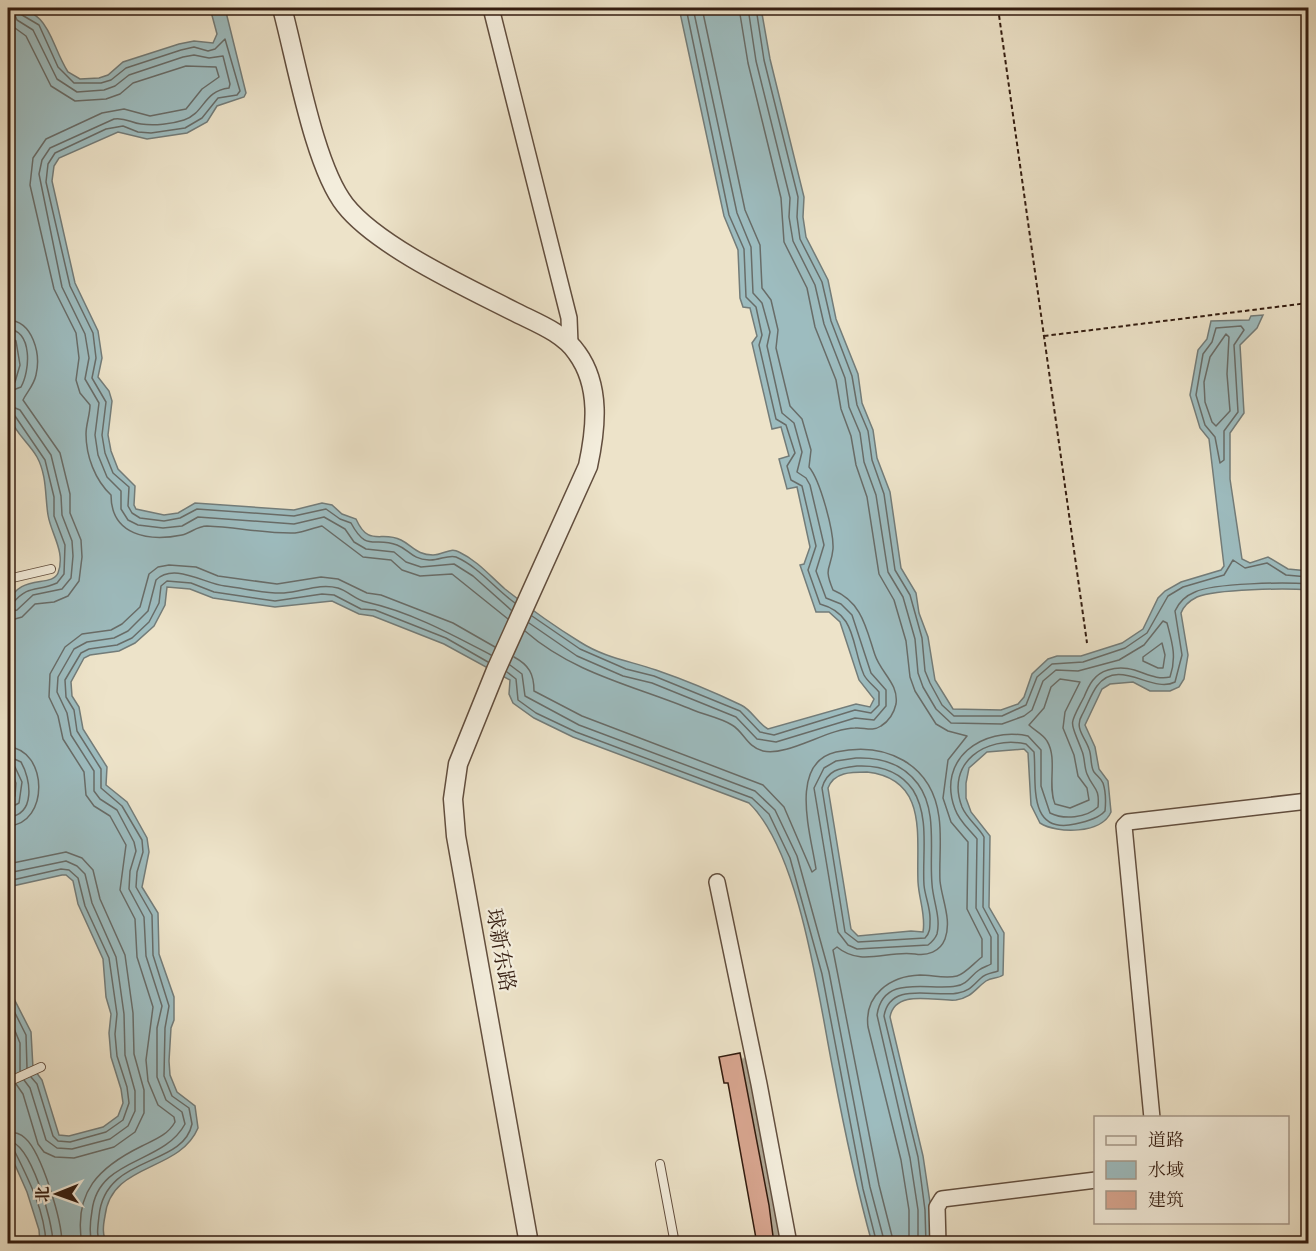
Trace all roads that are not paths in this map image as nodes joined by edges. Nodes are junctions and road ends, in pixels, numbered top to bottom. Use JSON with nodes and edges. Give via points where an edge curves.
{"nodes":[{"id":1,"x":282,"y":8,"type":"edge"},
{"id":2,"x":492,"y":8,"type":"edge"},
{"id":3,"x":570,"y":344,"type":"junction"},
{"id":4,"x":51,"y":569,"type":"dead end"},
{"id":5,"x":8,"y":579,"type":"edge"},
{"id":6,"x":1308,"y":801,"type":"edge"},
{"id":7,"x":717,"y":882,"type":"dead end"},
{"id":8,"x":41,"y":1067,"type":"dead end"},
{"id":9,"x":8,"y":1082,"type":"edge"},
{"id":10,"x":1152,"y":1116,"type":"edge"},
{"id":11,"x":660,"y":1164,"type":"dead end"},
{"id":12,"x":1094,"y":1180,"type":"edge"},
{"id":13,"x":529,"y":1244,"type":"edge"},
{"id":14,"x":675,"y":1244,"type":"edge"},
{"id":15,"x":789,"y":1244,"type":"edge"},
{"id":16,"x":938,"y":1244,"type":"edge"}],
"edges":[{"from":1,"to":3,"type":"street","via":[[324,162],[346,206],[361,222],[412,257]]},
{"from":2,"to":3,"type":"street","via":[[569,318]]},
{"from":3,"to":13,"type":"street","name":"球新东路","via":[[586,366],[591,382],[595,411],[588,466],[496,670],[458,764],[453,799],[454,824]]},
{"from":4,"to":5,"type":"lane"},
{"from":6,"to":10,"type":"street","via":[[1128,822],[1124,826]]},
{"from":7,"to":15,"type":"street"},
{"from":8,"to":9,"type":"lane"},
{"from":11,"to":14,"type":"lane"},
{"from":12,"to":16,"type":"street","via":[[942,1199],[937,1207]]}]}
